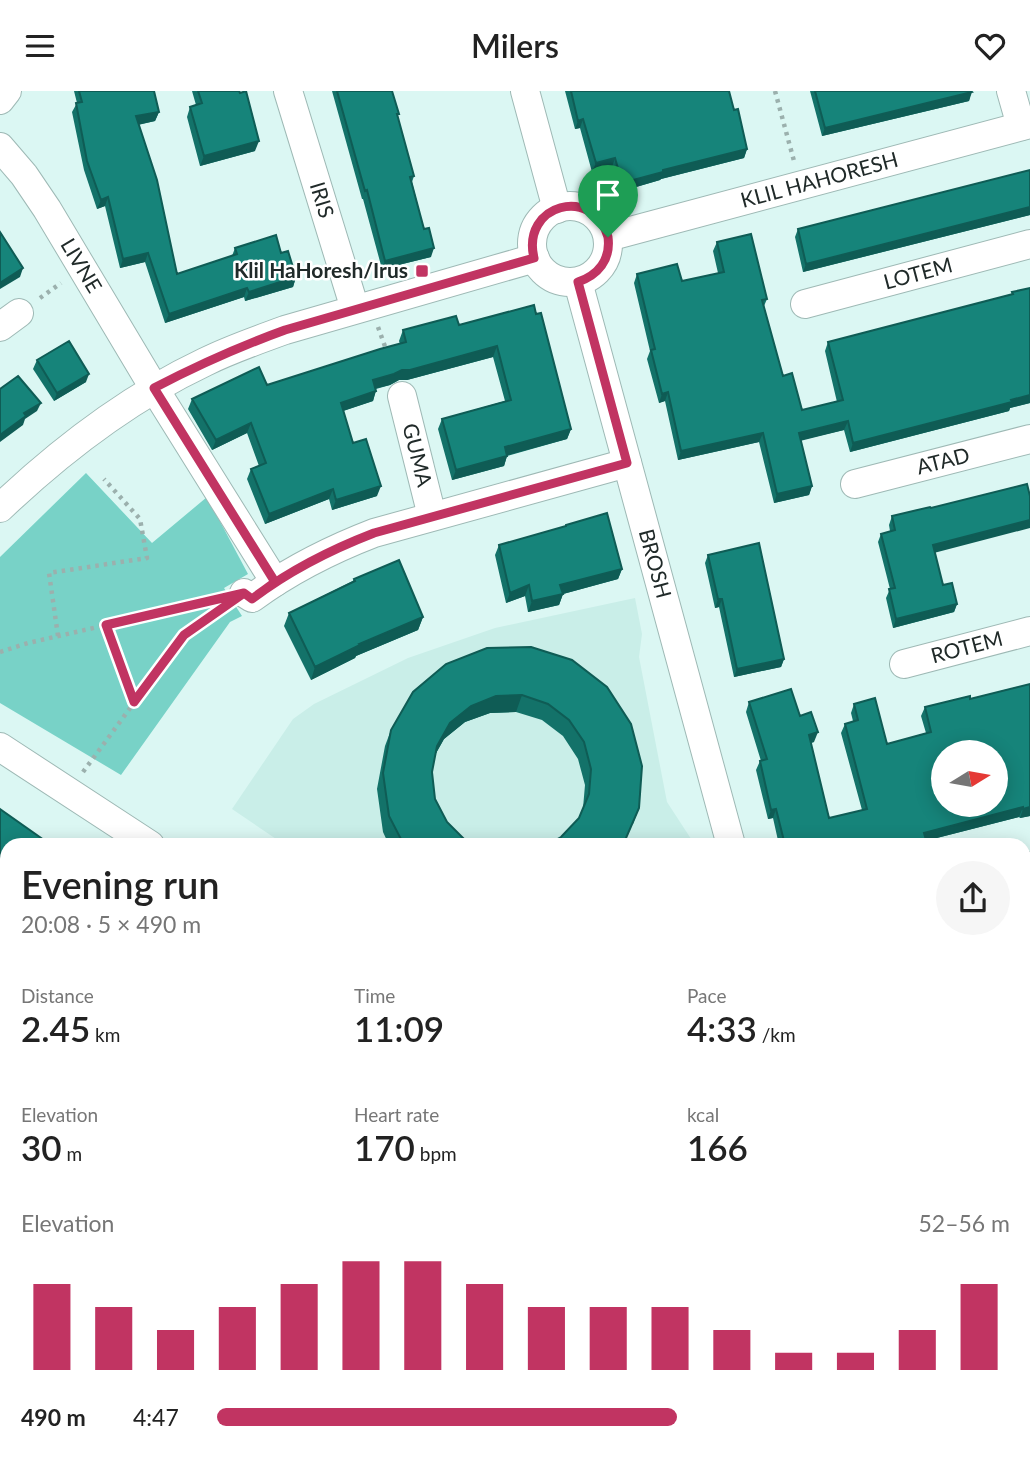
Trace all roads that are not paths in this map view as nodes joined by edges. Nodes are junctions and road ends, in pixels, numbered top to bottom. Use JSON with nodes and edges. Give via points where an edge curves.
{"nodes":[{"id":1,"x":7,"y":91,"type":"edge"},
{"id":2,"x":288,"y":91,"type":"edge"},
{"id":3,"x":525,"y":91,"type":"edge"},
{"id":4,"x":1012,"y":91,"type":"edge"},
{"id":5,"x":0,"y":100,"type":"edge"},
{"id":6,"x":1025,"y":125,"type":"edge"},
{"id":7,"x":0,"y":147,"type":"edge"},
{"id":8,"x":557,"y":209,"type":"junction"},
{"id":9,"x":608,"y":237,"type":"junction"},
{"id":10,"x":1030,"y":244,"type":"edge"},
{"id":11,"x":534,"y":258,"type":"junction"},
{"id":12,"x":578,"y":282,"type":"junction"},
{"id":13,"x":805,"y":304,"type":"dead end"},
{"id":14,"x":363,"y":307,"type":"junction"},
{"id":15,"x":154,"y":388,"type":"junction"},
{"id":16,"x":402,"y":396,"type":"dead end"},
{"id":17,"x":1030,"y":439,"type":"edge"},
{"id":18,"x":627,"y":463,"type":"junction"},
{"id":19,"x":855,"y":484,"type":"dead end"},
{"id":20,"x":0,"y":508,"type":"edge"},
{"id":21,"x":432,"y":516,"type":"junction"},
{"id":22,"x":275,"y":582,"type":"junction"},
{"id":23,"x":244,"y":593,"type":"road end"},
{"id":24,"x":1030,"y":631,"type":"edge"},
{"id":25,"x":904,"y":664,"type":"dead end"},
{"id":26,"x":0,"y":747,"type":"edge"},
{"id":27,"x":139,"y":838,"type":"edge"},
{"id":28,"x":729,"y":838,"type":"edge"}],
"edges":[{"from":1,"to":5,"type":"street"},
{"from":2,"to":14,"type":"street","name":"IRIS"},
{"from":3,"to":8,"type":"street"},
{"from":4,"to":6,"type":"street"},
{"from":6,"to":9,"type":"street","name":"KLIL HAHORESH"},
{"from":7,"to":15,"type":"street","name":"LIVNE","via":[[24,175]]},
{"from":8,"to":9,"type":"street","via":[[586,210],[600,221]]},
{"from":8,"to":11,"type":"street","via":[[536,228]]},
{"from":9,"to":12,"type":"street","via":[[602,266]]},
{"from":10,"to":13,"type":"street","name":"LOTEM"},
{"from":11,"to":12,"type":"street","via":[[554,279]]},
{"from":11,"to":14,"type":"street"},
{"from":12,"to":18,"type":"street","name":"BROSH"},
{"from":14,"to":15,"type":"street","via":[[244,345]]},
{"from":15,"to":20,"type":"street","via":[[53,459]]},
{"from":15,"to":22,"type":"street"},
{"from":16,"to":21,"type":"street","name":"GUMA"},
{"from":17,"to":19,"type":"street","name":"ATAD"},
{"from":18,"to":21,"type":"street","name":"GUMA"},
{"from":18,"to":28,"type":"street","name":"BROSH"},
{"from":21,"to":22,"type":"street","name":"GUMA","via":[[337,547]]},
{"from":22,"to":23,"type":"street","name":"GUMA","via":[[252,599]]},
{"from":24,"to":25,"type":"street","name":"ROTEM"},
{"from":26,"to":27,"type":"street"}]}
